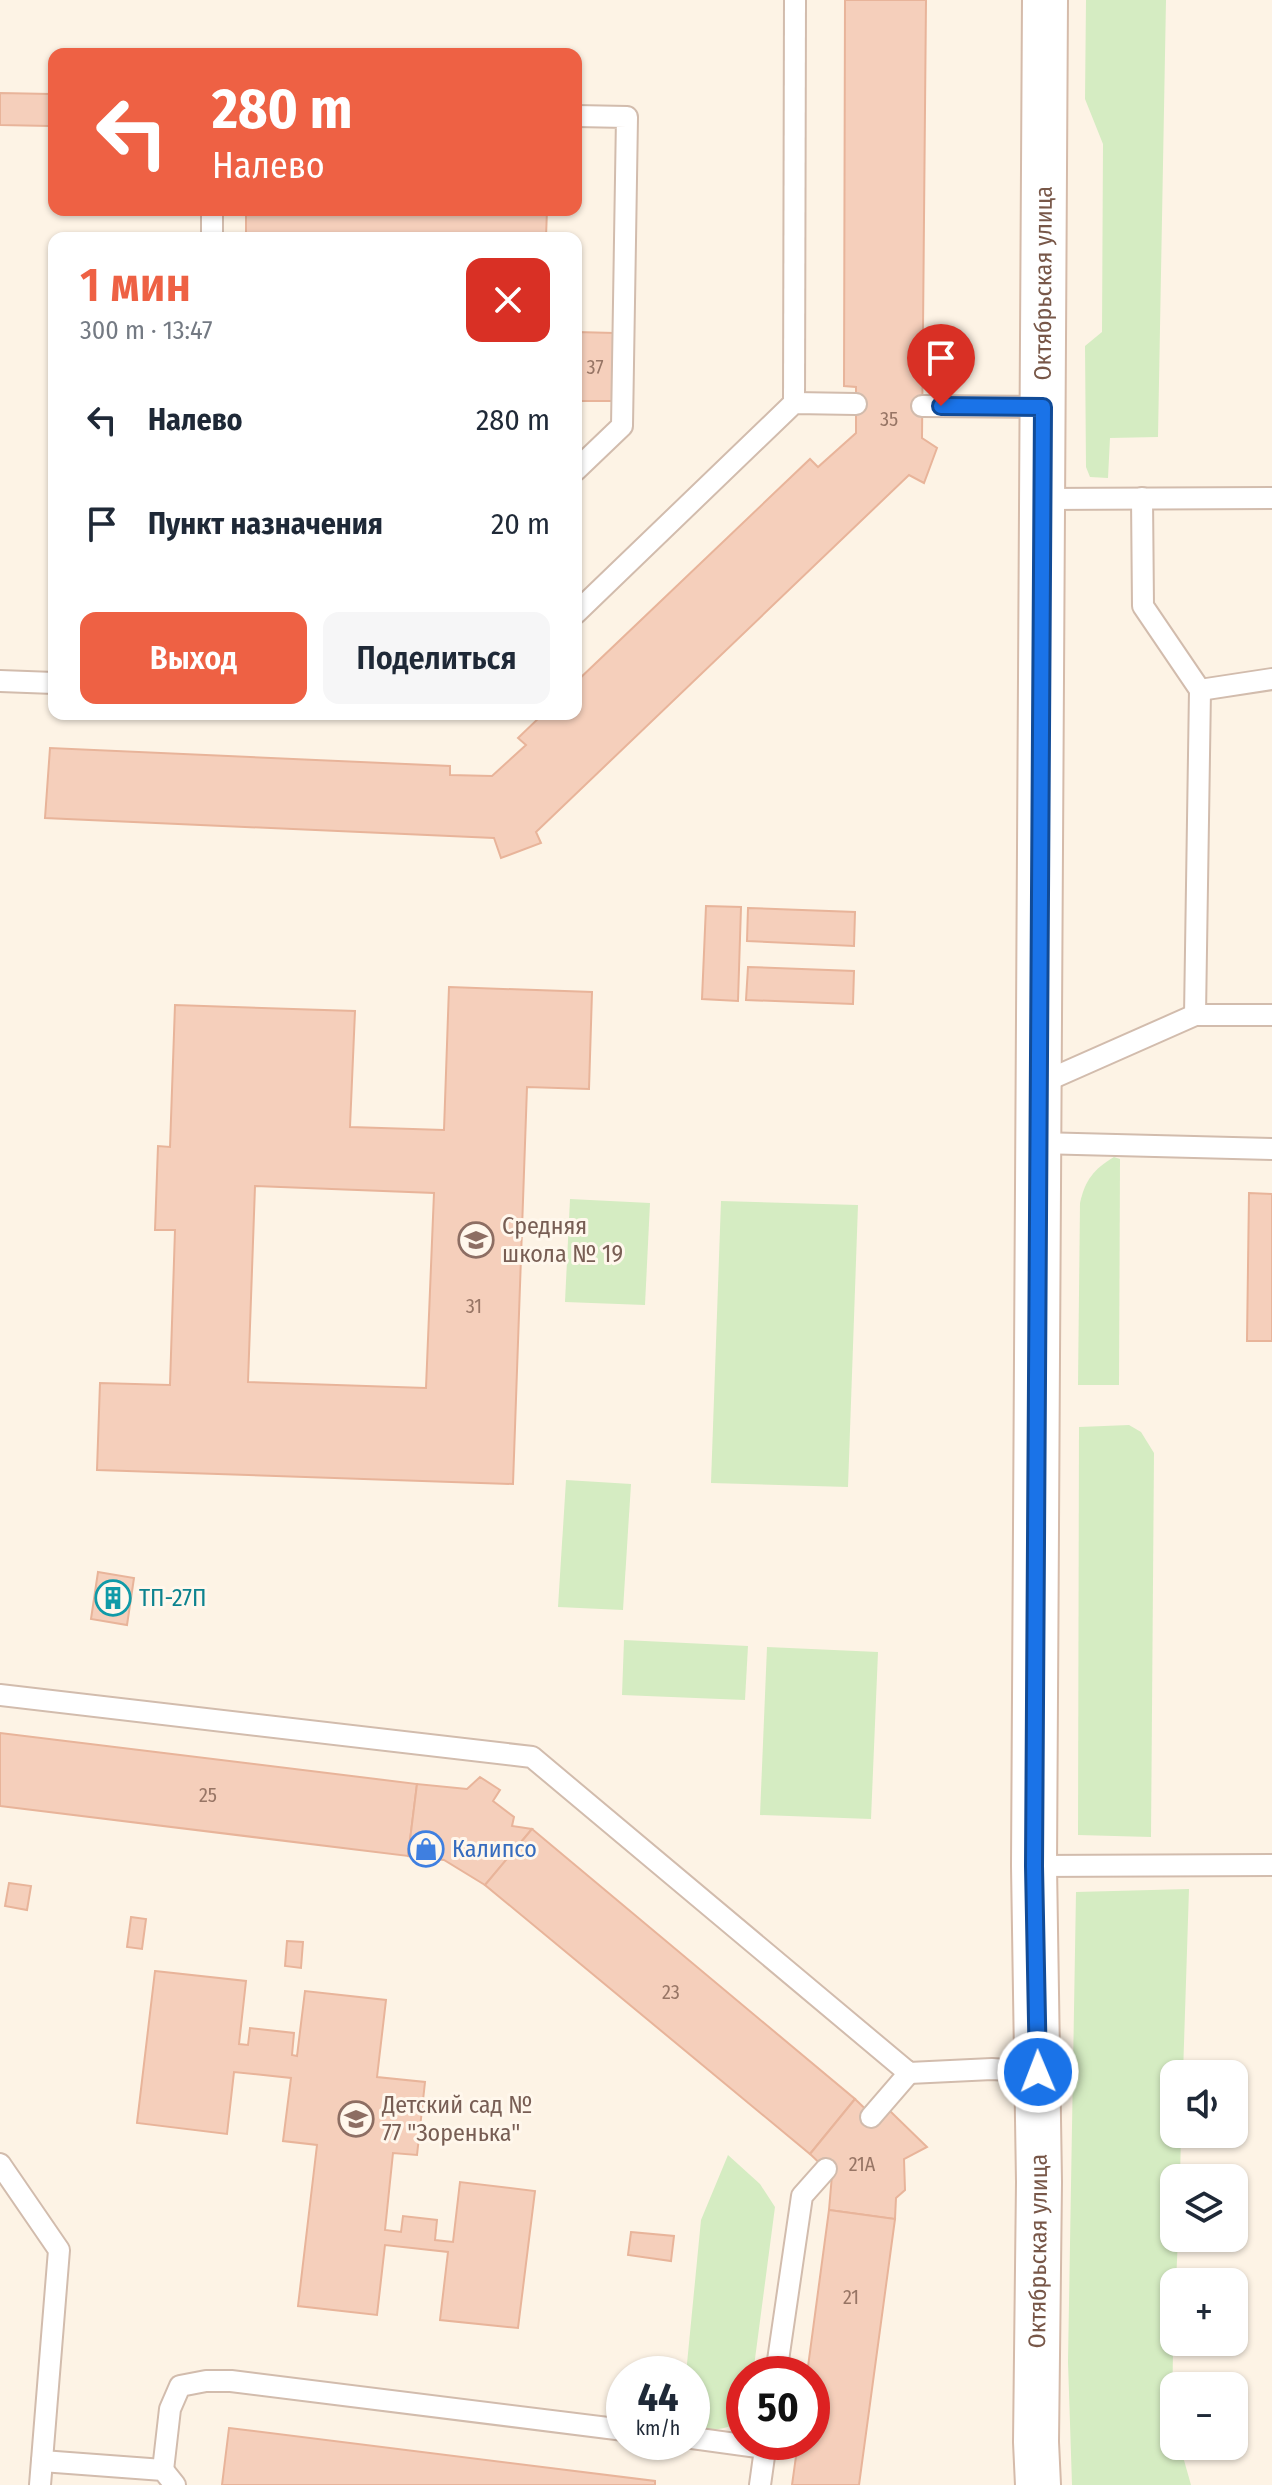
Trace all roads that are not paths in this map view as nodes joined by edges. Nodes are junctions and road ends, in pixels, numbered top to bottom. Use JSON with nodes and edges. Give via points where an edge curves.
{"nodes":[{"id":1,"x":795,"y":0,"type":"edge"},
{"id":2,"x":1045,"y":0,"type":"edge"},
{"id":3,"x":582,"y":116,"type":"edge"},
{"id":4,"x":794,"y":403,"type":"junction"},
{"id":5,"x":856,"y":404,"type":"dead end"},
{"id":6,"x":922,"y":406,"type":"dead end"},
{"id":7,"x":1043,"y":407,"type":"junction"},
{"id":8,"x":582,"y":464,"type":"edge"},
{"id":9,"x":1142,"y":498,"type":"junction"},
{"id":10,"x":1272,"y":498,"type":"edge"},
{"id":11,"x":1042,"y":499,"type":"junction"},
{"id":12,"x":582,"y":607,"type":"edge"},
{"id":13,"x":1272,"y":679,"type":"edge"},
{"id":14,"x":0,"y":681,"type":"edge"},
{"id":15,"x":48,"y":683,"type":"edge"},
{"id":16,"x":1200,"y":690,"type":"junction"},
{"id":17,"x":1195,"y":1015,"type":"junction"},
{"id":18,"x":1272,"y":1015,"type":"edge"},
{"id":19,"x":1039,"y":1084,"type":"junction"},
{"id":20,"x":1038,"y":1143,"type":"junction"},
{"id":21,"x":1272,"y":1149,"type":"edge"},
{"id":22,"x":0,"y":1695,"type":"edge"},
{"id":23,"x":1272,"y":1865,"type":"edge"},
{"id":24,"x":1034,"y":1866,"type":"junction"},
{"id":25,"x":1038,"y":2072,"type":"junction"},
{"id":26,"x":909,"y":2073,"type":"junction"},
{"id":27,"x":871,"y":2117,"type":"dead end"},
{"id":28,"x":0,"y":2164,"type":"edge"},
{"id":29,"x":826,"y":2169,"type":"dead end"},
{"id":30,"x":779,"y":2356,"type":"edge"},
{"id":31,"x":606,"y":2428,"type":"edge"},
{"id":32,"x":764,"y":2460,"type":"edge"},
{"id":33,"x":42,"y":2461,"type":"junction"},
{"id":34,"x":169,"y":2478,"type":"edge"},
{"id":35,"x":40,"y":2485,"type":"edge"},
{"id":36,"x":760,"y":2485,"type":"edge"},
{"id":37,"x":1038,"y":2485,"type":"edge"}],
"edges":[{"from":1,"to":4,"type":"lane"},
{"from":2,"to":7,"type":"main road","name":"Октябрьская улица"},
{"from":3,"to":8,"type":"lane","via":[[627,117],[622,426]]},
{"from":4,"to":5,"type":"lane"},
{"from":4,"to":12,"type":"lane"},
{"from":6,"to":7,"type":"lane"},
{"from":7,"to":11,"type":"main road","name":"Октябрьская улица"},
{"from":9,"to":10,"type":"lane"},
{"from":9,"to":11,"type":"lane"},
{"from":9,"to":16,"type":"lane","via":[[1143,606]]},
{"from":11,"to":19,"type":"main road","name":"Октябрьская улица"},
{"from":13,"to":16,"type":"lane"},
{"from":14,"to":15,"type":"lane"},
{"from":16,"to":17,"type":"lane"},
{"from":17,"to":18,"type":"lane"},
{"from":17,"to":19,"type":"lane"},
{"from":19,"to":20,"type":"main road","name":"Октябрьская улица"},
{"from":20,"to":21,"type":"lane"},
{"from":20,"to":24,"type":"main road","name":"Октябрьская улица"},
{"from":22,"to":26,"type":"lane","via":[[532,1757]]},
{"from":23,"to":24,"type":"lane"},
{"from":24,"to":25,"type":"main road","name":"Октябрьская улица"},
{"from":25,"to":26,"type":"lane"},
{"from":25,"to":37,"type":"main road","name":"Октябрьская улица"},
{"from":26,"to":27,"type":"lane"},
{"from":28,"to":33,"type":"lane","via":[[59,2250]]},
{"from":29,"to":30,"type":"lane","via":[[802,2196]]},
{"from":31,"to":34,"type":"lane","via":[[206,2381],[180,2386],[170,2409]]},
{"from":32,"to":36,"type":"lane"},
{"from":33,"to":34,"type":"lane"},
{"from":33,"to":35,"type":"lane"}]}
